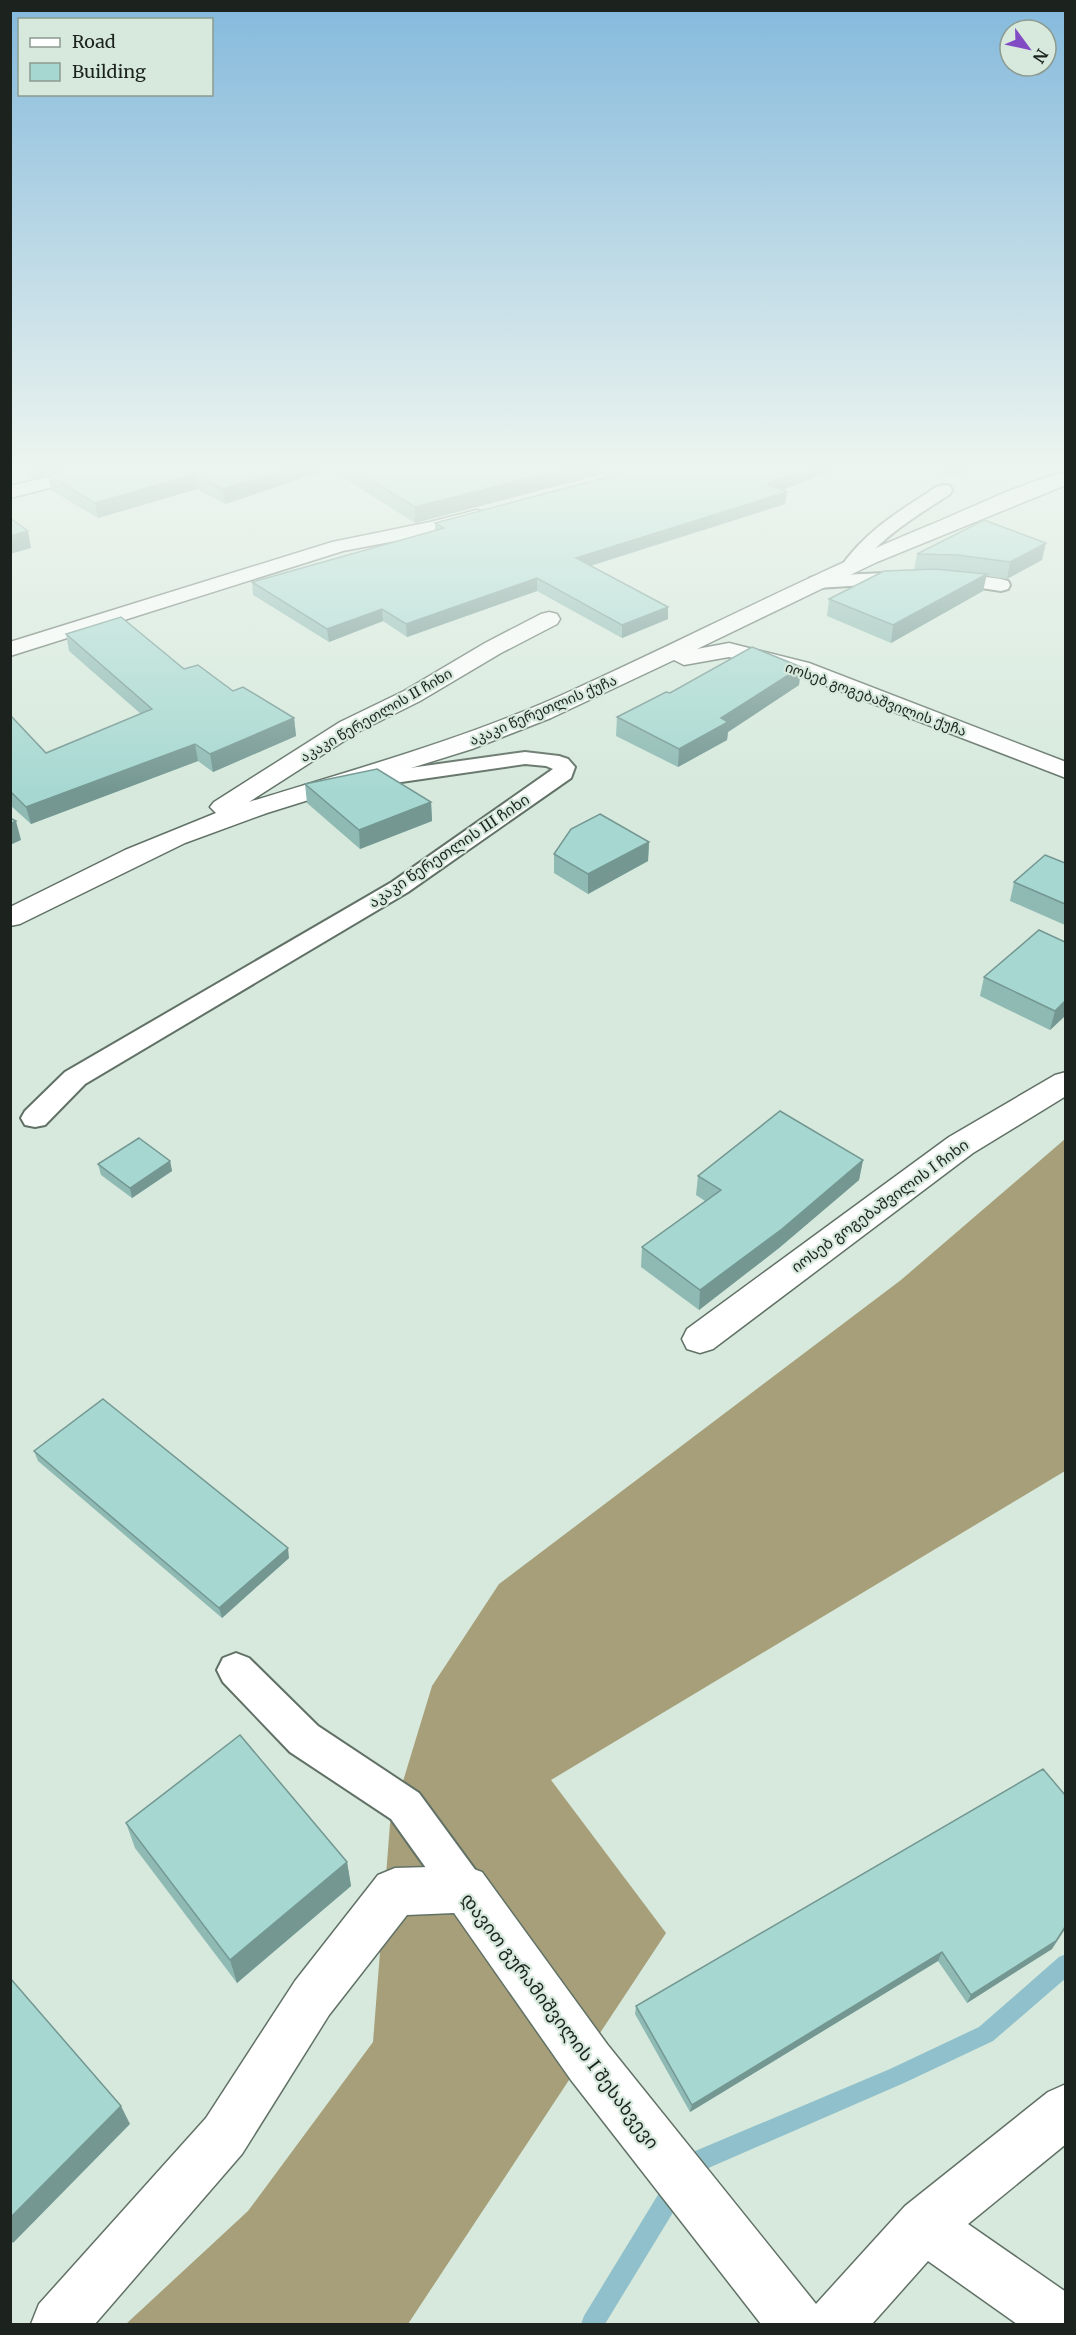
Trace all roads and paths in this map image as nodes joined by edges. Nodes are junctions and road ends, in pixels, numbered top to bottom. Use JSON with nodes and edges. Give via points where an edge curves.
{"nodes":[{"id":1,"x":250,"y":574,"type":"edge"},
{"id":2,"x":835,"y":574,"type":"edge"},
{"id":3,"x":817,"y":582,"type":"junction"},
{"id":4,"x":1001,"y":585,"type":"edge"},
{"id":5,"x":549,"y":619,"type":"dead end"},
{"id":6,"x":10,"y":649,"type":"edge"},
{"id":7,"x":646,"y":664,"type":"junction"},
{"id":8,"x":1065,"y":771,"type":"edge"},
{"id":9,"x":326,"y":786,"type":"junction"},
{"id":10,"x":176,"y":837,"type":"junction"},
{"id":11,"x":10,"y":918,"type":"edge"},
{"id":12,"x":1065,"y":1082,"type":"edge"},
{"id":13,"x":35,"y":1118,"type":"dead end"},
{"id":14,"x":700,"y":1339,"type":"dead end"},
{"id":15,"x":236,"y":1670,"type":"dead end"},
{"id":16,"x":465,"y":1889,"type":"junction"},
{"id":17,"x":1065,"y":2110,"type":"edge"},
{"id":18,"x":924,"y":2225,"type":"junction"},
{"id":19,"x":59,"y":2325,"type":"edge"},
{"id":20,"x":796,"y":2325,"type":"edge"},
{"id":21,"x":835,"y":2325,"type":"edge"},
{"id":22,"x":1063,"y":2325,"type":"edge"}],
"edges":[{"from":1,"to":6,"type":"street"},
{"from":2,"to":3,"type":"street","name":"აკაკი წერეთლის ქუჩა"},
{"from":3,"to":4,"type":"lane","via":[[927,578]]},
{"from":3,"to":7,"type":"street","name":"აკაკი წერეთლის ქუჩა"},
{"from":5,"to":10,"type":"street","name":"აკაკი წერეთლის II ჩიხი","via":[[349,727]]},
{"from":7,"to":8,"type":"street","name":"იოსებ გოგებაშვილის ქუჩა","via":[[729,650],[790,666]]},
{"from":7,"to":9,"type":"street","name":"აკაკი წერეთლის ქუჩა","via":[[505,729],[423,760]]},
{"from":9,"to":10,"type":"street","name":"აკაკი წერეთლის ქუჩა"},
{"from":9,"to":13,"type":"lane","name":"აკაკი წერეთლის III ჩიხი","via":[[525,758],[559,763],[564,768],[563,773],[400,887],[75,1078]]},
{"from":10,"to":11,"type":"street","name":"აკაკი წერეთლის ქუჩა"},
{"from":12,"to":14,"type":"street","name":"იოსებ გოგებაშვილის I ჩიხი","via":[[962,1145]]},
{"from":15,"to":16,"type":"lane","via":[[304,1739],[405,1806]]},
{"from":16,"to":19,"type":"street","name":"დავით გურამიშვილის I შესახვევი","via":[[395,1892],[312,1998],[225,2136]]},
{"from":16,"to":20,"type":"street","name":"დავით გურამიშვილის I შესახვევი","via":[[589,2062]]},
{"from":17,"to":18,"type":"street"},
{"from":18,"to":21,"type":"street"},
{"from":18,"to":22,"type":"street"}]}
